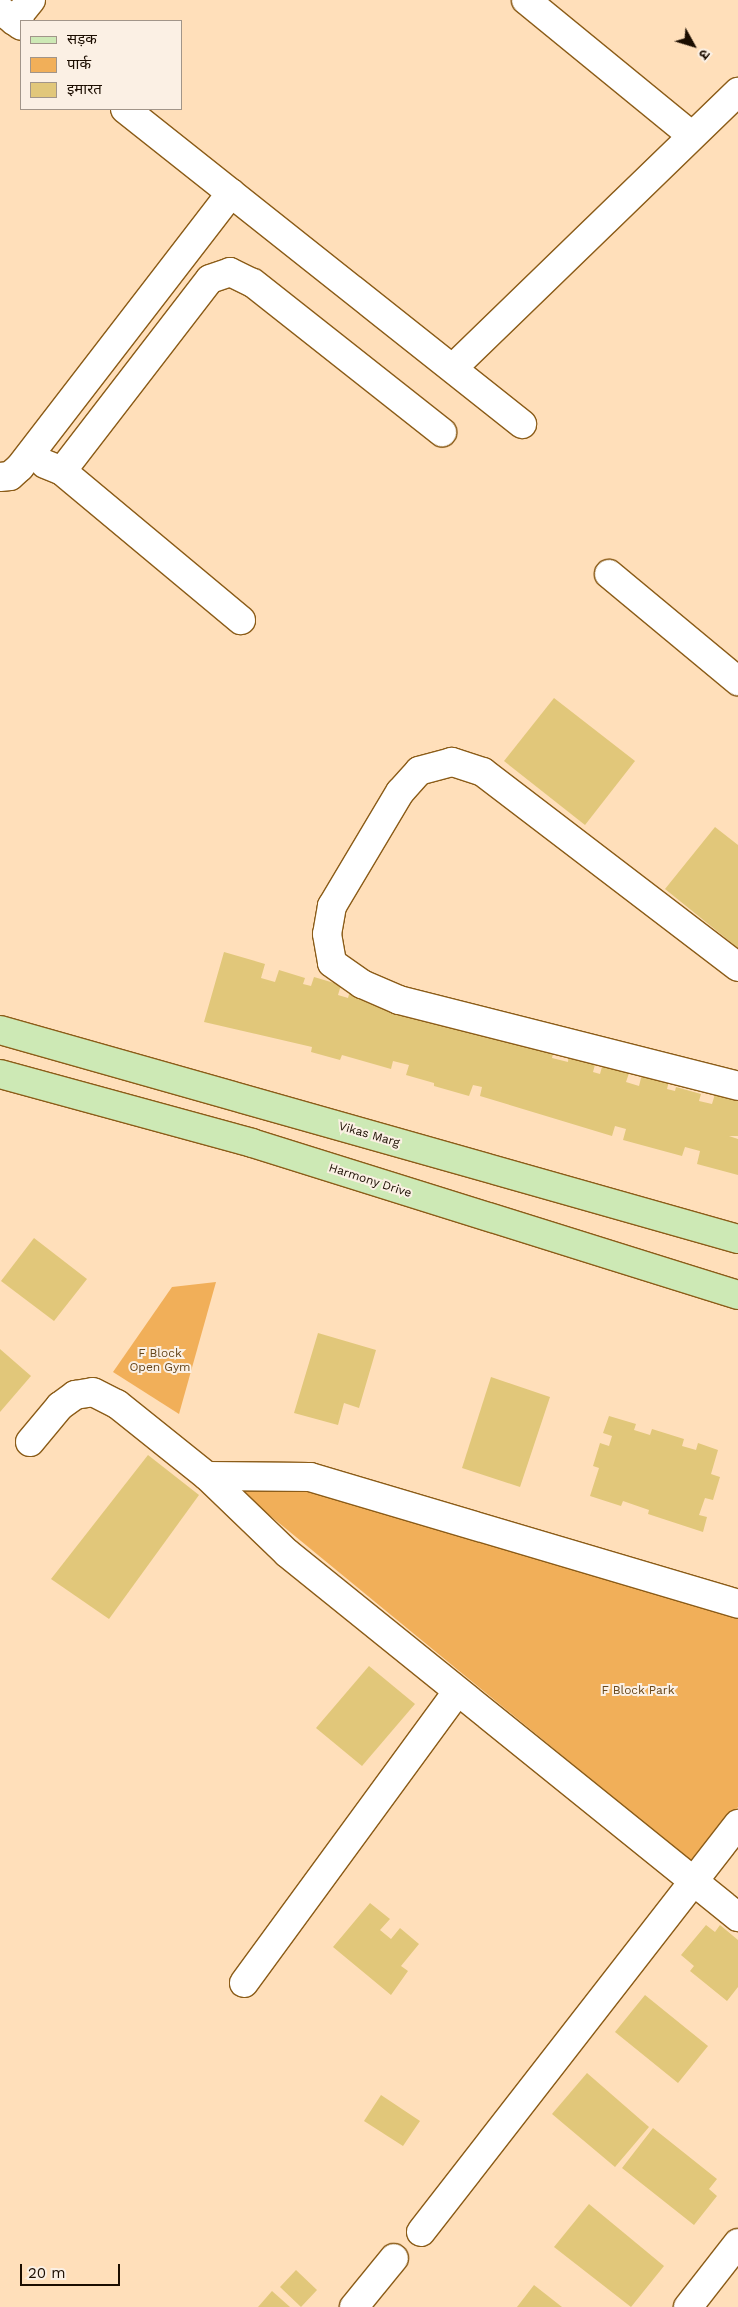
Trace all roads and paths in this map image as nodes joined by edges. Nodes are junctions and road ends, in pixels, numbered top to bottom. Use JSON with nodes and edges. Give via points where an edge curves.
{"nodes":[{"id":1,"x":31,"y":0,"type":"edge"},
{"id":2,"x":526,"y":0,"type":"edge"},
{"id":3,"x":12,"y":19,"type":"edge"},
{"id":4,"x":738,"y":92,"type":"edge"},
{"id":5,"x":126,"y":110,"type":"edge"},
{"id":6,"x":691,"y":135,"type":"junction"},
{"id":7,"x":231,"y":193,"type":"junction"},
{"id":8,"x":453,"y":368,"type":"junction"},
{"id":9,"x":522,"y":424,"type":"dead end"},
{"id":10,"x":442,"y":432,"type":"dead end"},
{"id":11,"x":26,"y":459,"type":"junction"},
{"id":12,"x":62,"y":471,"type":"junction"},
{"id":13,"x":0,"y":477,"type":"edge"},
{"id":14,"x":609,"y":574,"type":"dead end"},
{"id":15,"x":241,"y":620,"type":"dead end"},
{"id":16,"x":738,"y":681,"type":"edge"},
{"id":17,"x":738,"y":967,"type":"edge"},
{"id":18,"x":0,"y":1030,"type":"edge"},
{"id":19,"x":0,"y":1074,"type":"edge"},
{"id":20,"x":738,"y":1086,"type":"edge"},
{"id":21,"x":738,"y":1239,"type":"edge"},
{"id":22,"x":738,"y":1295,"type":"edge"},
{"id":23,"x":30,"y":1442,"type":"dead end"},
{"id":24,"x":207,"y":1476,"type":"junction"},
{"id":25,"x":738,"y":1604,"type":"edge"},
{"id":26,"x":457,"y":1692,"type":"junction"},
{"id":27,"x":738,"y":1824,"type":"edge"},
{"id":28,"x":692,"y":1881,"type":"junction"},
{"id":29,"x":738,"y":1917,"type":"edge"},
{"id":30,"x":244,"y":1983,"type":"dead end"},
{"id":31,"x":421,"y":2232,"type":"dead end"},
{"id":32,"x":738,"y":2243,"type":"edge"},
{"id":33,"x":394,"y":2258,"type":"dead end"},
{"id":34,"x":354,"y":2307,"type":"edge"},
{"id":35,"x":688,"y":2307,"type":"edge"}],
"edges":[{"from":1,"to":3,"type":"street"},
{"from":2,"to":6,"type":"street"},
{"from":4,"to":6,"type":"street"},
{"from":5,"to":7,"type":"street"},
{"from":6,"to":8,"type":"street"},
{"from":7,"to":8,"type":"street"},
{"from":7,"to":11,"type":"street"},
{"from":8,"to":9,"type":"street"},
{"from":10,"to":12,"type":"street","via":[[253,283],[230,272],[210,280]]},
{"from":11,"to":12,"type":"street"},
{"from":11,"to":13,"type":"street","via":[[10,476]]},
{"from":12,"to":15,"type":"street"},
{"from":14,"to":16,"type":"street"},
{"from":17,"to":20,"type":"street","via":[[484,772],[452,762],[419,771],[400,792],[332,906],[327,934],[332,963],[362,984],[399,1000]]},
{"from":18,"to":21,"type":"main road","name":"Vikas Marg"},
{"from":19,"to":22,"type":"main road","name":"Harmony Drive","via":[[252,1143]]},
{"from":23,"to":24,"type":"street","via":[[60,1406],[76,1395],[93,1392],[117,1404]]},
{"from":24,"to":25,"type":"street","via":[[310,1477]]},
{"from":24,"to":26,"type":"street","via":[[287,1553]]},
{"from":26,"to":28,"type":"street"},
{"from":26,"to":30,"type":"street"},
{"from":27,"to":28,"type":"street"},
{"from":28,"to":29,"type":"street"},
{"from":28,"to":31,"type":"street"},
{"from":32,"to":35,"type":"street"},
{"from":33,"to":34,"type":"street"}]}
